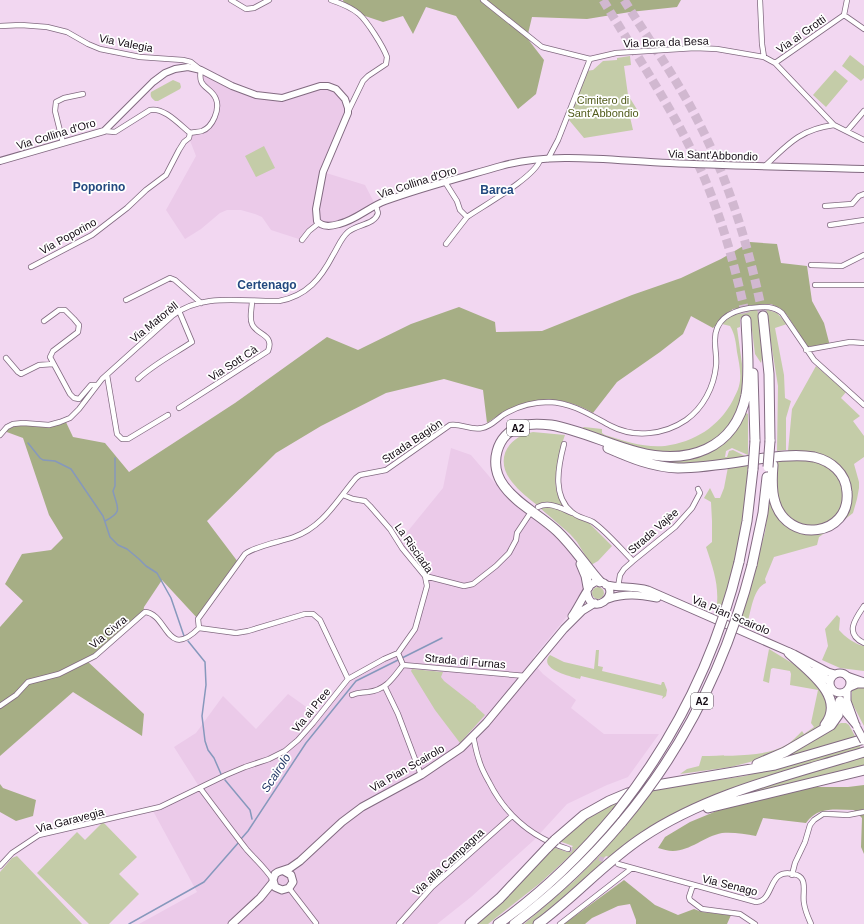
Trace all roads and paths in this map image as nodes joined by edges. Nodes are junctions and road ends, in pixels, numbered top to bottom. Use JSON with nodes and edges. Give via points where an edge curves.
{"nodes":[{"id":1,"x":231,"y":0,"type":"edge"},
{"id":2,"x":269,"y":0,"type":"edge"},
{"id":3,"x":331,"y":0,"type":"edge"},
{"id":4,"x":483,"y":0,"type":"edge"},
{"id":5,"x":760,"y":0,"type":"edge"},
{"id":6,"x":848,"y":0,"type":"edge"},
{"id":7,"x":844,"y":15,"type":"junction"},
{"id":8,"x":0,"y":26,"type":"edge"},
{"id":9,"x":864,"y":29,"type":"edge"},
{"id":10,"x":764,"y":57,"type":"junction"},
{"id":11,"x":590,"y":59,"type":"junction"},
{"id":12,"x":774,"y":63,"type":"junction"},
{"id":13,"x":201,"y":70,"type":"junction"},
{"id":14,"x":83,"y":94,"type":"dead end"},
{"id":15,"x":864,"y":111,"type":"edge"},
{"id":16,"x":348,"y":113,"type":"junction"},
{"id":17,"x":834,"y":125,"type":"junction"},
{"id":18,"x":104,"y":130,"type":"junction"},
{"id":19,"x":847,"y":131,"type":"junction"},
{"id":20,"x":190,"y":132,"type":"junction"},
{"id":21,"x":864,"y":140,"type":"edge"},
{"id":22,"x":63,"y":143,"type":"junction"},
{"id":23,"x":562,"y":158,"type":"joint"},
{"id":24,"x":548,"y":159,"type":"junction"},
{"id":25,"x":540,"y":160,"type":"junction"},
{"id":26,"x":0,"y":161,"type":"edge"},
{"id":27,"x":765,"y":166,"type":"junction"},
{"id":28,"x":864,"y":169,"type":"edge"},
{"id":29,"x":445,"y":182,"type":"junction"},
{"id":30,"x":864,"y":194,"type":"edge"},
{"id":31,"x":376,"y":206,"type":"junction"},
{"id":32,"x":825,"y":206,"type":"dead end"},
{"id":33,"x":467,"y":217,"type":"junction"},
{"id":34,"x":864,"y":220,"type":"edge"},
{"id":35,"x":319,"y":223,"type":"junction"},
{"id":36,"x":830,"y":225,"type":"dead end"},
{"id":37,"x":302,"y":240,"type":"dead end"},
{"id":38,"x":446,"y":244,"type":"dead end"},
{"id":39,"x":864,"y":255,"type":"edge"},
{"id":40,"x":811,"y":265,"type":"dead end"},
{"id":41,"x":31,"y":267,"type":"dead end"},
{"id":42,"x":815,"y":285,"type":"dead end"},
{"id":43,"x":864,"y":285,"type":"edge"},
{"id":44,"x":126,"y":300,"type":"dead end"},
{"id":45,"x":252,"y":301,"type":"junction"},
{"id":46,"x":201,"y":303,"type":"junction"},
{"id":47,"x":179,"y":311,"type":"junction"},
{"id":48,"x":763,"y":316,"type":"tunnel mouth"},
{"id":49,"x":44,"y":321,"type":"dead end"},
{"id":50,"x":864,"y":342,"type":"edge"},
{"id":51,"x":806,"y":350,"type":"junction"},
{"id":52,"x":6,"y":358,"type":"dead end"},
{"id":53,"x":53,"y":364,"type":"junction"},
{"id":54,"x":107,"y":374,"type":"junction"},
{"id":55,"x":138,"y":379,"type":"dead end"},
{"id":56,"x":97,"y":385,"type":"junction"},
{"id":57,"x":864,"y":405,"type":"edge"},
{"id":58,"x":180,"y":408,"type":"dead end"},
{"id":59,"x":168,"y":415,"type":"dead end"},
{"id":60,"x":2,"y":433,"type":"edge"},
{"id":61,"x":580,"y":434,"type":"junction"},
{"id":62,"x":0,"y":438,"type":"edge"},
{"id":63,"x":564,"y":444,"type":"dead end"},
{"id":64,"x":771,"y":466,"type":"junction"},
{"id":65,"x":698,"y":489,"type":"dead end"},
{"id":66,"x":343,"y":495,"type":"junction"},
{"id":67,"x":538,"y":507,"type":"dead end"},
{"id":68,"x":576,"y":514,"type":"junction"},
{"id":69,"x":529,"y":515,"type":"dead end"},
{"id":70,"x":573,"y":549,"type":"junction"},
{"id":71,"x":633,"y":560,"type":"junction"},
{"id":72,"x":425,"y":576,"type":"junction"},
{"id":73,"x":603,"y":583,"type":"junction"},
{"id":74,"x":618,"y":587,"type":"junction"},
{"id":75,"x":588,"y":590,"type":"junction"},
{"id":76,"x":608,"y":599,"type":"junction"},
{"id":77,"x":669,"y":600,"type":"junction"},
{"id":78,"x":595,"y":603,"type":"junction"},
{"id":79,"x":864,"y":606,"type":"edge"},
{"id":80,"x":199,"y":628,"type":"junction"},
{"id":81,"x":564,"y":629,"type":"junction"},
{"id":82,"x":864,"y":643,"type":"edge"},
{"id":83,"x":787,"y":652,"type":"junction"},
{"id":84,"x":398,"y":653,"type":"junction"},
{"id":85,"x":403,"y":665,"type":"junction"},
{"id":86,"x":835,"y":674,"type":"junction"},
{"id":87,"x":526,"y":676,"type":"junction"},
{"id":88,"x":847,"y":676,"type":"junction"},
{"id":89,"x":348,"y":679,"type":"junction"},
{"id":90,"x":830,"y":682,"type":"junction"},
{"id":91,"x":864,"y":683,"type":"edge"},
{"id":92,"x":385,"y":687,"type":"junction"},
{"id":93,"x":849,"y":688,"type":"junction"},
{"id":94,"x":835,"y":691,"type":"junction"},
{"id":95,"x":352,"y":695,"type":"dead end"},
{"id":96,"x":840,"y":701,"type":"junction"},
{"id":97,"x":0,"y":706,"type":"edge"},
{"id":98,"x":857,"y":727,"type":"junction"},
{"id":99,"x":820,"y":731,"type":"junction"},
{"id":100,"x":473,"y":736,"type":"junction"},
{"id":101,"x":864,"y":740,"type":"edge"},
{"id":102,"x":864,"y":752,"type":"edge"},
{"id":103,"x":864,"y":770,"type":"edge"},
{"id":104,"x":729,"y":772,"type":"junction"},
{"id":105,"x":421,"y":775,"type":"junction"},
{"id":106,"x":200,"y":788,"type":"junction"},
{"id":107,"x":152,"y":809,"type":"joint"},
{"id":108,"x":864,"y":812,"type":"edge"},
{"id":109,"x":512,"y":816,"type":"junction"},
{"id":110,"x":655,"y":830,"type":"junction"},
{"id":111,"x":568,"y":850,"type":"tunnel mouth"},
{"id":112,"x":300,"y":861,"type":"junction"},
{"id":113,"x":618,"y":864,"type":"tunnel mouth"},
{"id":114,"x":0,"y":866,"type":"edge"},
{"id":115,"x":632,"y":868,"type":"junction"},
{"id":116,"x":284,"y":871,"type":"junction"},
{"id":117,"x":792,"y":874,"type":"junction"},
{"id":118,"x":292,"y":877,"type":"junction"},
{"id":119,"x":273,"y":881,"type":"junction"},
{"id":120,"x":693,"y":885,"type":"junction"},
{"id":121,"x":289,"y":888,"type":"junction"},
{"id":122,"x":279,"y":890,"type":"junction"},
{"id":123,"x":260,"y":898,"type":"junction"},
{"id":124,"x":316,"y":923,"type":"edge"},
{"id":125,"x":232,"y":924,"type":"edge"},
{"id":126,"x":399,"y":924,"type":"edge"},
{"id":127,"x":470,"y":924,"type":"edge"},
{"id":128,"x":498,"y":924,"type":"edge"},
{"id":129,"x":514,"y":924,"type":"edge"},
{"id":130,"x":538,"y":924,"type":"edge"},
{"id":131,"x":560,"y":924,"type":"edge"},
{"id":132,"x":755,"y":924,"type":"edge"},
{"id":133,"x":811,"y":924,"type":"edge"}],
"edges":[{"from":1,"to":2,"type":"street","via":[[241,8],[250,9]]},
{"from":3,"to":16,"type":"street","via":[[359,14],[387,57],[386,64],[363,81]]},
{"from":4,"to":11,"type":"street","via":[[542,47]]},
{"from":5,"to":10,"type":"street"},
{"from":6,"to":7,"type":"street"},
{"from":7,"to":9,"type":"street"},
{"from":7,"to":12,"type":"street","name":"Via ai Grotti"},
{"from":8,"to":13,"type":"street","name":"Via Valegia","via":[[21,24],[47,27],[67,32],[100,49],[140,58],[183,60],[191,62]]},
{"from":10,"to":11,"type":"street","name":"Via Bora da Besa","via":[[695,48],[616,53]]},
{"from":10,"to":12,"type":"street","name":"Via Bora da Besa"},
{"from":11,"to":24,"type":"street"},
{"from":12,"to":17,"type":"street","name":"Via Bora da Besa"},
{"from":13,"to":16,"type":"street","name":"Via Collina d'Oro","via":[[256,95],[282,98],[320,86],[328,86],[345,99]]},
{"from":13,"to":18,"type":"street","name":"Via Collina d'Oro","via":[[188,67],[165,73]]},
{"from":13,"to":20,"type":"street","via":[[202,85],[214,94],[217,106],[210,126],[203,131]]},
{"from":14,"to":22,"type":"street","via":[[56,102],[55,111]]},
{"from":15,"to":19,"type":"street"},
{"from":16,"to":35,"type":"street","via":[[323,172],[316,209]]},
{"from":17,"to":19,"type":"street","name":"Via Bora da Besa"},
{"from":17,"to":27,"type":"street","via":[[819,127],[799,136]]},
{"from":18,"to":20,"type":"street","via":[[115,132],[150,110],[156,109],[162,110]]},
{"from":18,"to":22,"type":"street","name":"Via Collina d'Oro"},
{"from":19,"to":21,"type":"street","name":"Via Bora da Besa"},
{"from":20,"to":41,"type":"street","name":"Via Poporino","via":[[189,138],[184,142],[163,178],[96,232]]},
{"from":22,"to":26,"type":"street","name":"Via Collina d'Oro"},
{"from":23,"to":24,"type":"street","name":"Via Collina d'Oro"},
{"from":23,"to":27,"type":"street","name":"Via Sant'Abbondio"},
{"from":24,"to":25,"type":"street","name":"Via Collina d'Oro"},
{"from":25,"to":29,"type":"street","name":"Via Collina d'Oro","via":[[504,165]]},
{"from":25,"to":33,"type":"street","via":[[538,166],[526,178]]},
{"from":27,"to":28,"type":"street","name":"Via Sant'Abbondio"},
{"from":29,"to":31,"type":"street","name":"Via Collina d'Oro"},
{"from":29,"to":33,"type":"street","via":[[460,210]]},
{"from":30,"to":32,"type":"street","via":[[852,204]]},
{"from":31,"to":35,"type":"street","name":"Via Collina d'Oro","via":[[340,224],[326,226]]},
{"from":31,"to":45,"type":"street","name":"Via Matorèll","via":[[376,218],[348,232],[324,272],[311,286],[286,300]]},
{"from":33,"to":38,"type":"street"},
{"from":34,"to":36,"type":"street"},
{"from":35,"to":37,"type":"street"},
{"from":39,"to":40,"type":"street","via":[[842,266]]},
{"from":42,"to":43,"type":"street"},
{"from":44,"to":46,"type":"street","via":[[170,278]]},
{"from":45,"to":46,"type":"street","name":"Via Matorèll","via":[[226,300]]},
{"from":45,"to":58,"type":"street","name":"Via Sott Cà","via":[[251,322],[268,339],[268,351]]},
{"from":46,"to":47,"type":"street","name":"Via Matorèll"},
{"from":47,"to":54,"type":"street","name":"Via Matorèll"},
{"from":47,"to":55,"type":"street","via":[[192,342]]},
{"from":48,"to":64,"type":"highway","number":"A2","via":[[774,417]]},
{"from":49,"to":53,"type":"street","via":[[64,310],[79,325],[75,336],[51,353],[50,359]]},
{"from":50,"to":51,"type":"street"},
{"from":51,"to":57,"type":"street","name":"Strada Bagiòn"},
{"from":51,"to":66,"type":"street","name":"Strada Bagiòn","via":[[786,317],[779,311],[767,306],[737,310],[726,316],[716,331],[716,371],[708,394],[693,414],[674,426],[652,433],[629,432],[570,406],[550,402],[533,404],[512,411],[481,429],[458,424],[450,425],[386,470],[360,475]]},
{"from":52,"to":53,"type":"street","via":[[21,374],[39,365]]},
{"from":53,"to":56,"type":"street","via":[[74,398],[81,398],[91,385]]},
{"from":54,"to":56,"type":"street","name":"Via Matorèll"},
{"from":54,"to":59,"type":"street","via":[[117,434],[122,439],[128,440]]},
{"from":56,"to":60,"type":"street","name":"Via Matorèll","via":[[79,410],[65,420],[44,425],[17,423],[10,425]]},
{"from":60,"to":62,"type":"street"},
{"from":61,"to":64,"type":"highway","number":"A2","via":[[636,460],[662,467],[698,467],[791,456],[820,459],[833,465],[845,483],[846,502],[840,516],[830,525],[816,530],[802,530],[787,522],[774,498]]},
{"from":61,"to":70,"type":"highway","number":"A2","via":[[547,425],[533,424],[520,427],[505,437],[497,449],[495,462],[504,487],[558,532]]},
{"from":61,"to":128,"type":"highway","number":"A2","bridge":true,"via":[[660,456],[689,455],[716,444],[736,423],[744,403],[747,380],[746,319],[753,377],[753,469],[739,562],[711,653],[662,750],[616,813],[560,873]]},
{"from":63,"to":68,"type":"street","via":[[560,457],[558,488],[563,501]]},
{"from":64,"to":129,"type":"highway","number":"A2","bridge":true,"via":[[752,565],[740,607],[712,681],[698,707],[661,770],[622,822],[577,871]]},
{"from":65,"to":71,"type":"street","name":"Strada Vajèe","via":[[700,493],[692,508],[674,527]]},
{"from":66,"to":72,"type":"street","name":"La Risciada","via":[[365,501],[390,529]]},
{"from":66,"to":80,"type":"street","via":[[310,530],[245,554],[198,619]]},
{"from":67,"to":68,"type":"street","via":[[543,504],[551,505]]},
{"from":68,"to":71,"type":"street","via":[[596,525]]},
{"from":69,"to":72,"type":"street","via":[[517,533],[510,553],[473,584],[464,586]]},
{"from":70,"to":73,"type":"highway","number":"A2"},
{"from":70,"to":75,"type":"highway","number":"A2","via":[[584,572]]},
{"from":71,"to":74,"type":"street","name":"Strada Vajèe","via":[[620,575]]},
{"from":72,"to":84,"type":"street","name":"La Risciada","via":[[428,586],[415,629]]},
{"from":73,"to":74,"type":"main road","name":"Via Pian Scairolo"},
{"from":73,"to":75,"type":"main road","via":[[593,583]]},
{"from":73,"to":76,"type":"main road","via":[[609,592]]},
{"from":74,"to":77,"type":"main road","name":"Via Pian Scairolo","via":[[640,588]]},
{"from":75,"to":78,"type":"main road","via":[[589,599]]},
{"from":75,"to":81,"type":"main road","name":"Via Pian Scairolo"},
{"from":76,"to":77,"type":"main road","name":"Via Pian Scairolo","via":[[635,594]]},
{"from":76,"to":78,"type":"main road","via":[[603,603]]},
{"from":77,"to":83,"type":"main road","name":"Via Pian Scairolo"},
{"from":78,"to":81,"type":"main road","name":"Via Pian Scairolo","via":[[582,611]]},
{"from":79,"to":82,"type":"street","via":[[854,620],[852,628],[856,637]]},
{"from":80,"to":89,"type":"street","via":[[248,631],[313,614],[320,620]]},
{"from":80,"to":97,"type":"street","name":"Via Civra","via":[[182,640],[176,640],[154,616],[145,612],[95,656],[59,674],[28,682],[16,695]]},
{"from":81,"to":87,"type":"main road","name":"Via Pian Scairolo"},
{"from":83,"to":86,"type":"main road","name":"Via Pian Scairolo"},
{"from":83,"to":90,"type":"main road","name":"Via Pian Scairolo","via":[[812,667]]},
{"from":83,"to":99,"type":"highway","via":[[819,680],[828,694],[831,713]]},
{"from":84,"to":85,"type":"street"},
{"from":84,"to":89,"type":"street","name":"Via ai Pree"},
{"from":85,"to":87,"type":"street","name":"Strada di Furnas"},
{"from":85,"to":92,"type":"street"},
{"from":86,"to":88,"type":"main road","via":[[842,673]]},
{"from":86,"to":90,"type":"main road"},
{"from":87,"to":100,"type":"main road","name":"Via Pian Scairolo"},
{"from":88,"to":91,"type":"main road"},
{"from":88,"to":93,"type":"main road","via":[[850,680]]},
{"from":89,"to":106,"type":"street","name":"Via ai Pree","via":[[291,747]]},
{"from":90,"to":94,"type":"main road"},
{"from":91,"to":93,"type":"main road"},
{"from":92,"to":95,"type":"street"},
{"from":92,"to":105,"type":"street"},
{"from":93,"to":94,"type":"main road","via":[[843,693]]},
{"from":93,"to":98,"type":"main road","via":[[848,701]]},
{"from":94,"to":96,"type":"main road"},
{"from":96,"to":98,"type":"main road"},
{"from":96,"to":99,"type":"highway","via":[[836,718],[831,725]]},
{"from":98,"to":101,"type":"main road","bridge":true},
{"from":99,"to":104,"type":"highway","via":[[776,756]]},
{"from":100,"to":105,"type":"main road","name":"Via Pian Scairolo"},
{"from":100,"to":109,"type":"street","via":[[484,773],[501,803]]},
{"from":101,"to":104,"type":"highway","via":[[776,765]]},
{"from":102,"to":110,"type":"highway","via":[[720,798]]},
{"from":103,"to":110,"type":"highway","via":[[714,806]]},
{"from":104,"to":127,"type":"highway","bridge":true,"via":[[651,786],[622,795],[584,815]]},
{"from":105,"to":112,"type":"main road","name":"Via Pian Scairolo","via":[[362,807]]},
{"from":106,"to":107,"type":"street","name":"Via ai Pree"},
{"from":106,"to":119,"type":"street","via":[[238,839],[264,866]]},
{"from":107,"to":114,"type":"street","name":"Via Garavegia","via":[[39,836],[12,853]]},
{"from":108,"to":117,"type":"street","via":[[848,815],[823,814],[814,820],[794,863]]},
{"from":109,"to":111,"type":"street","via":[[546,841]]},
{"from":109,"to":126,"type":"street","name":"Via alla Campagna","via":[[432,887]]},
{"from":110,"to":130,"type":"highway","via":[[630,846]]},
{"from":112,"to":116,"type":"main road"},
{"from":112,"to":118,"type":"main road"},
{"from":113,"to":115,"type":"street","name":"Via Senago"},
{"from":115,"to":120,"type":"street","name":"Via Senago"},
{"from":115,"to":131,"type":"street"},
{"from":116,"to":118,"type":"main road"},
{"from":116,"to":119,"type":"main road","via":[[275,874]]},
{"from":117,"to":120,"type":"street","name":"Via Senago","via":[[784,874],[774,879],[767,897],[758,902]]},
{"from":117,"to":133,"type":"street","via":[[800,877],[804,883],[804,904]]},
{"from":118,"to":121,"type":"main road","via":[[292,885]]},
{"from":119,"to":122,"type":"main road"},
{"from":119,"to":123,"type":"main road"},
{"from":120,"to":132,"type":"street","via":[[690,900],[702,909],[740,914]]},
{"from":121,"to":122,"type":"main road"},
{"from":121,"to":124,"type":"street"},
{"from":122,"to":123,"type":"main road"},
{"from":123,"to":125,"type":"main road"}]}
